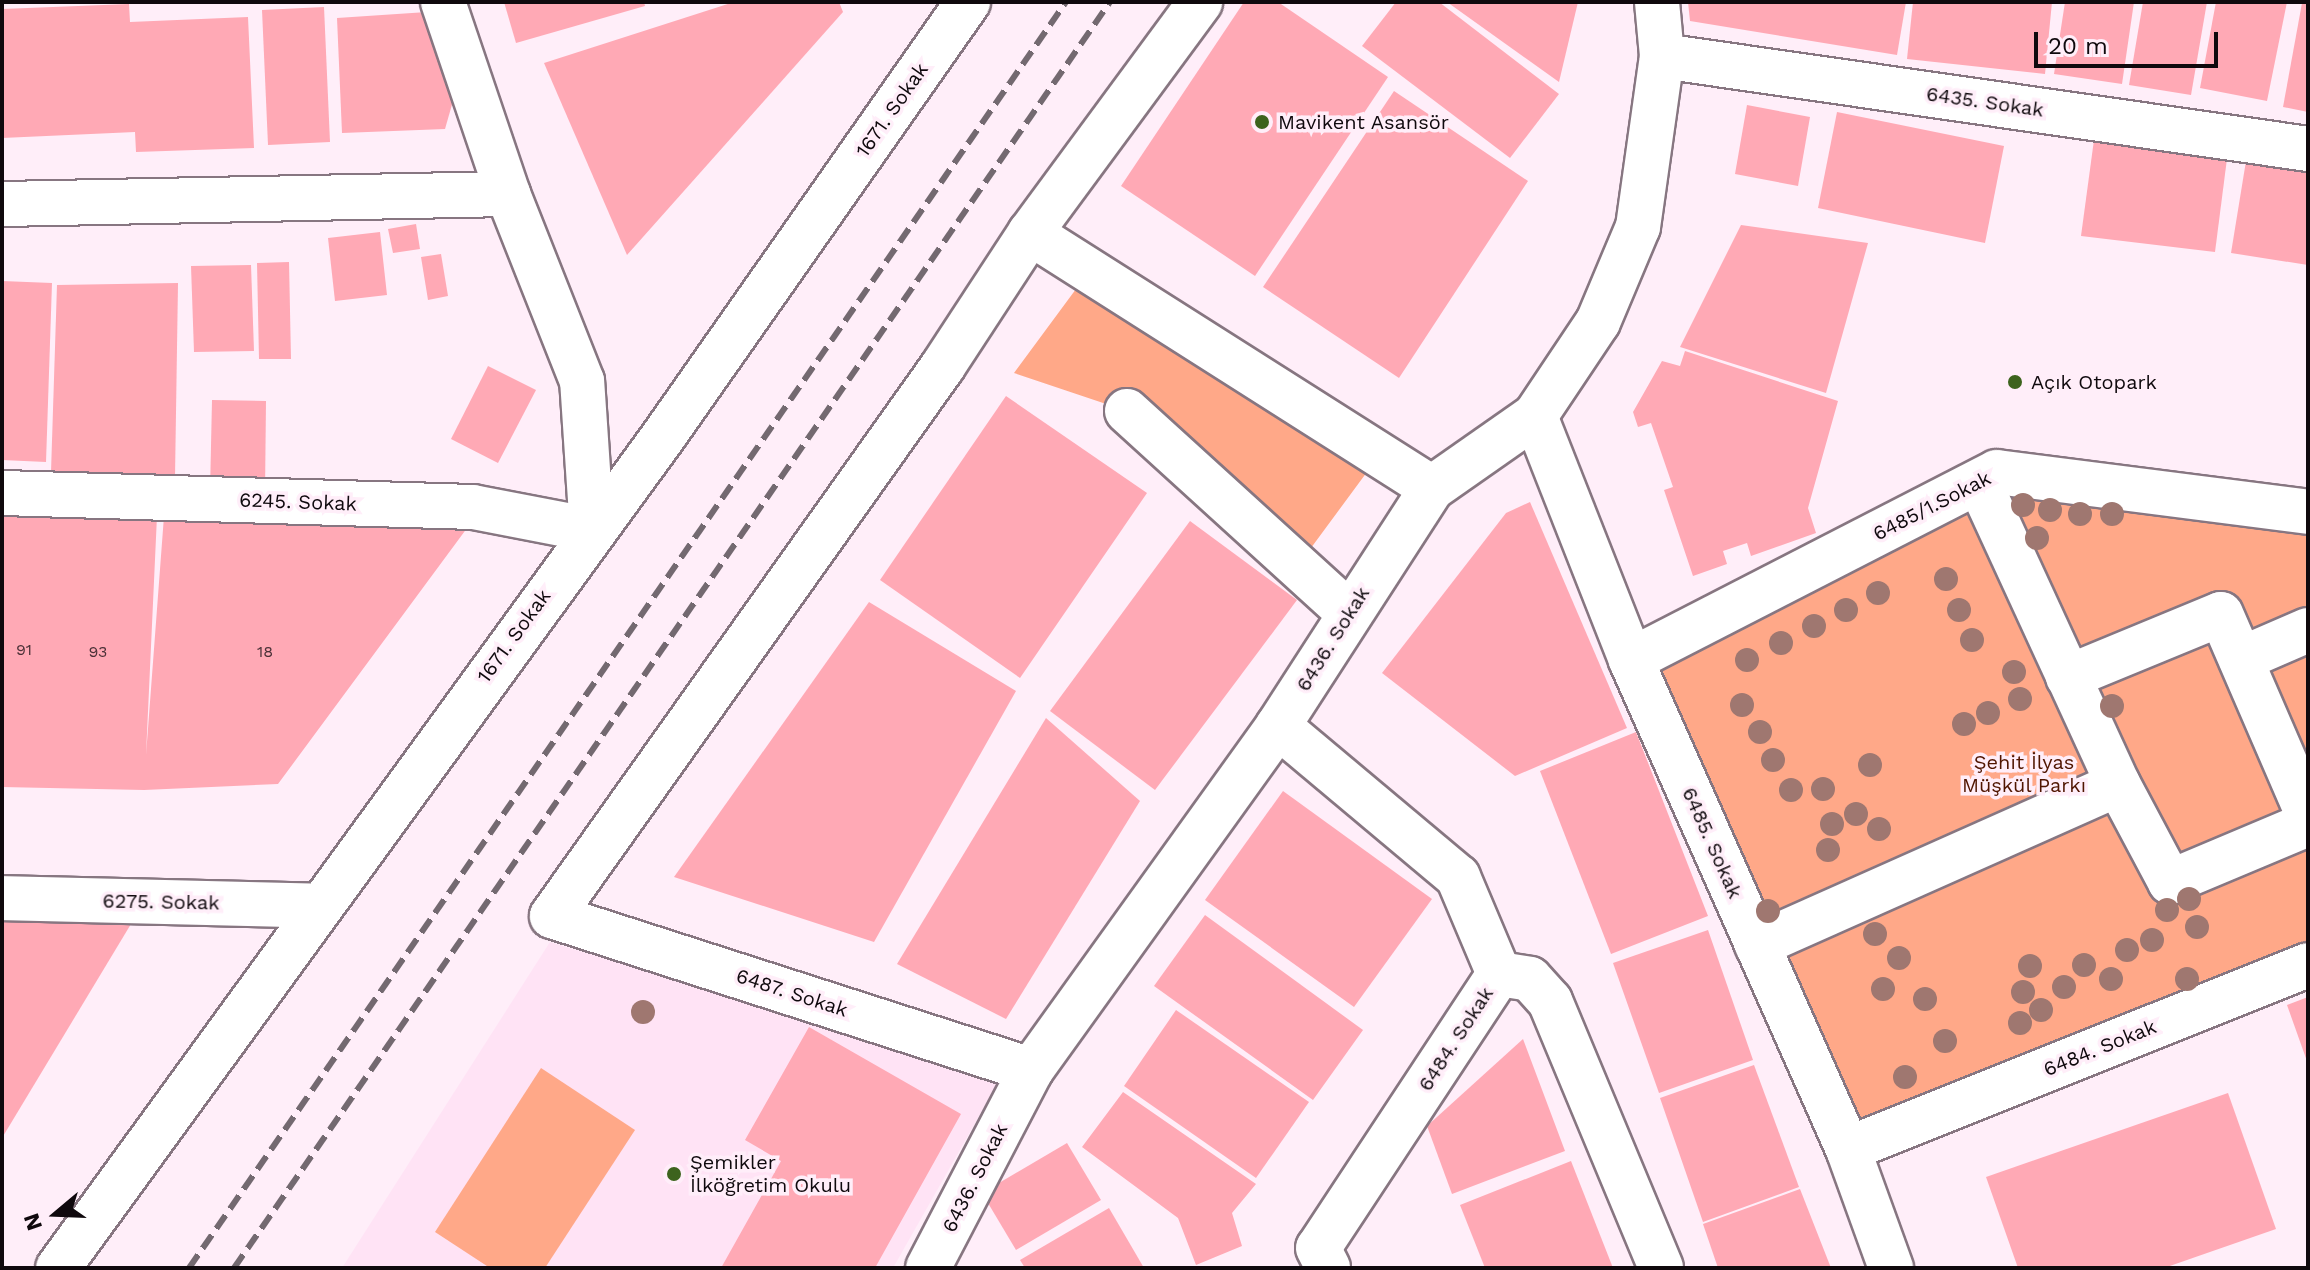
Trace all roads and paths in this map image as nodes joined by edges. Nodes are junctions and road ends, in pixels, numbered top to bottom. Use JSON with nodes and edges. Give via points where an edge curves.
{"nodes":[{"id":1,"x":443,"y":2,"type":"edge"},
{"id":2,"x":968,"y":2,"type":"edge"},
{"id":3,"x":1200,"y":2,"type":"edge"},
{"id":4,"x":1657,"y":2,"type":"edge"},
{"id":5,"x":1662,"y":56,"type":"junction"},
{"id":6,"x":2308,"y":149,"type":"edge"},
{"id":7,"x":508,"y":194,"type":"junction"},
{"id":8,"x":2,"y":204,"type":"edge"},
{"id":9,"x":1030,"y":233,"type":"junction"},
{"id":10,"x":1127,"y":411,"type":"dead end"},
{"id":11,"x":1535,"y":416,"type":"junction"},
{"id":12,"x":1979,"y":482,"type":"junction"},
{"id":13,"x":1432,"y":488,"type":"junction"},
{"id":14,"x":2,"y":493,"type":"edge"},
{"id":15,"x":2308,"y":512,"type":"edge"},
{"id":16,"x":592,"y":530,"type":"junction"},
{"id":17,"x":1348,"y":612,"type":"junction"},
{"id":18,"x":2308,"y":630,"type":"edge"},
{"id":19,"x":2241,"y":659,"type":"junction"},
{"id":20,"x":1631,"y":660,"type":"junction"},
{"id":21,"x":2068,"y":677,"type":"junction"},
{"id":22,"x":1278,"y":726,"type":"junction"},
{"id":23,"x":2118,"y":784,"type":"junction"},
{"id":24,"x":2308,"y":815,"type":"edge"},
{"id":25,"x":2308,"y":824,"type":"edge"},
{"id":26,"x":2,"y":898,"type":"edge"},
{"id":27,"x":320,"y":906,"type":"junction"},
{"id":28,"x":1757,"y":945,"type":"junction"},
{"id":29,"x":2308,"y":965,"type":"edge"},
{"id":30,"x":1499,"y":974,"type":"junction"},
{"id":31,"x":1031,"y":1070,"type":"junction"},
{"id":32,"x":1848,"y":1149,"type":"junction"},
{"id":33,"x":934,"y":1265,"type":"edge"},
{"id":34,"x":58,"y":1268,"type":"edge"},
{"id":35,"x":1328,"y":1268,"type":"edge"},
{"id":36,"x":1661,"y":1268,"type":"edge"},
{"id":37,"x":1891,"y":1268,"type":"edge"}],
"edges":[{"from":1,"to":7,"type":"street"},
{"from":2,"to":16,"type":"street","name":"1671. Sokak"},
{"from":3,"to":9,"type":"street"},
{"from":4,"to":5,"type":"street","name":"6436. Sokak"},
{"from":5,"to":6,"type":"street","name":"6435. Sokak"},
{"from":5,"to":11,"type":"street","name":"6436. Sokak","via":[[1638,227],[1598,322]]},
{"from":7,"to":8,"type":"street"},
{"from":7,"to":16,"type":"street","via":[[582,381]]},
{"from":9,"to":13,"type":"street"},
{"from":9,"to":31,"type":"street","name":"6487. Sokak","via":[[943,366],[552,916]]},
{"from":10,"to":17,"type":"street"},
{"from":11,"to":13,"type":"street","name":"6436. Sokak"},
{"from":11,"to":20,"type":"street","name":"6485. Sokak"},
{"from":12,"to":15,"type":"street","name":"6485/1.Sokak","via":[[1997,472]]},
{"from":12,"to":20,"type":"street","name":"6485/1.Sokak"},
{"from":12,"to":21,"type":"street"},
{"from":13,"to":17,"type":"street","name":"6436. Sokak"},
{"from":14,"to":16,"type":"street","name":"6245. Sokak","via":[[473,507]]},
{"from":16,"to":27,"type":"street","name":"1671. Sokak"},
{"from":17,"to":22,"type":"street","name":"6436. Sokak"},
{"from":18,"to":19,"type":"street"},
{"from":19,"to":21,"type":"street","via":[[2221,614]]},
{"from":19,"to":24,"type":"street"},
{"from":20,"to":28,"type":"street","name":"6485. Sokak"},
{"from":21,"to":23,"type":"street"},
{"from":22,"to":30,"type":"street","name":"6484. Sokak","via":[[1458,877]]},
{"from":22,"to":31,"type":"street","name":"6436. Sokak"},
{"from":23,"to":25,"type":"street","via":[[2170,882]]},
{"from":23,"to":28,"type":"street"},
{"from":26,"to":27,"type":"street","name":"6275. Sokak"},
{"from":27,"to":34,"type":"street","name":"1671. Sokak"},
{"from":28,"to":32,"type":"street","name":"6485. Sokak"},
{"from":29,"to":32,"type":"street","name":"6484. Sokak"},
{"from":30,"to":35,"type":"street","name":"6484. Sokak","via":[[1318,1248]]},
{"from":30,"to":36,"type":"street","via":[[1530,979],[1550,1001]]},
{"from":31,"to":33,"type":"street","name":"6436. Sokak"},
{"from":32,"to":37,"type":"street","name":"6485. Sokak"}]}
